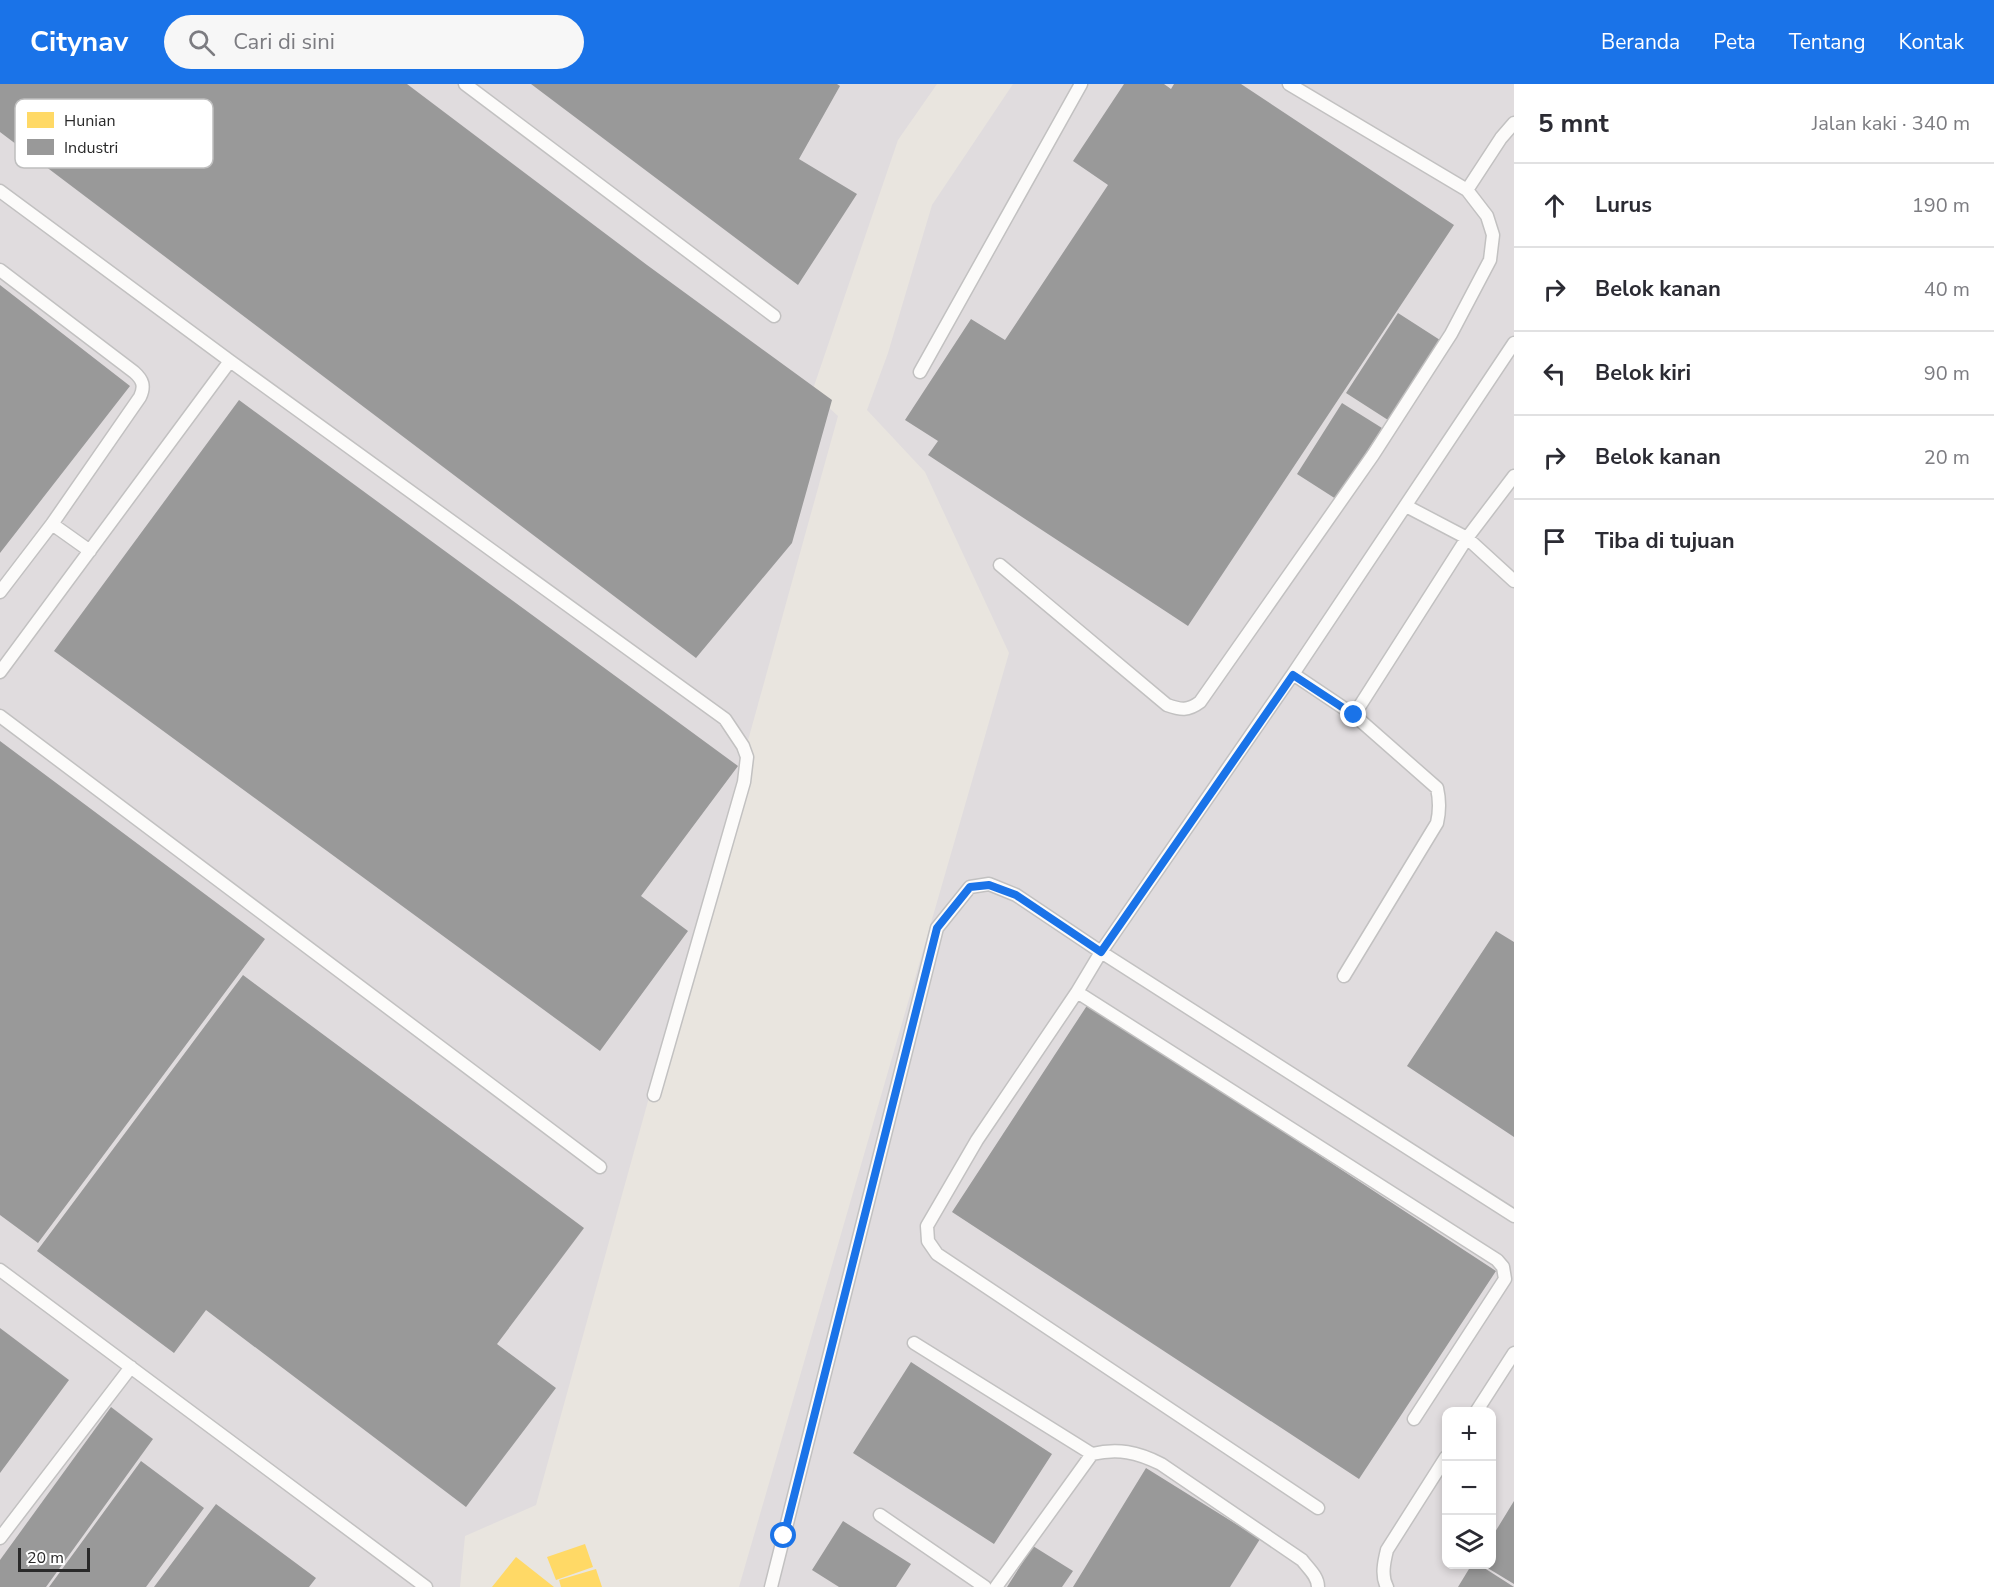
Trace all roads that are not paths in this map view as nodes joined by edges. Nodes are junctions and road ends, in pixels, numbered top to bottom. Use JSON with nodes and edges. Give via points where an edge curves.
{"nodes":[{"id":1,"x":465,"y":84,"type":"edge"},
{"id":2,"x":1081,"y":84,"type":"edge"},
{"id":3,"x":1288,"y":84,"type":"edge"},
{"id":4,"x":1514,"y":123,"type":"edge"},
{"id":5,"x":0,"y":190,"type":"edge"},
{"id":6,"x":1467,"y":190,"type":"junction"},
{"id":7,"x":0,"y":270,"type":"edge"},
{"id":8,"x":774,"y":316,"type":"dead end"},
{"id":9,"x":1514,"y":343,"type":"edge"},
{"id":10,"x":230,"y":361,"type":"junction"},
{"id":11,"x":920,"y":372,"type":"dead end"},
{"id":12,"x":1514,"y":476,"type":"edge"},
{"id":13,"x":1406,"y":506,"type":"junction"},
{"id":14,"x":52,"y":524,"type":"junction"},
{"id":15,"x":1467,"y":538,"type":"junction"},
{"id":16,"x":90,"y":551,"type":"junction"},
{"id":17,"x":1000,"y":565,"type":"dead end"},
{"id":18,"x":1514,"y":581,"type":"edge"},
{"id":19,"x":0,"y":592,"type":"edge"},
{"id":20,"x":0,"y":672,"type":"edge"},
{"id":21,"x":1293,"y":675,"type":"junction"},
{"id":22,"x":1354,"y":715,"type":"junction"},
{"id":23,"x":0,"y":716,"type":"edge"},
{"id":24,"x":1101,"y":952,"type":"junction"},
{"id":25,"x":1344,"y":975,"type":"dead end"},
{"id":26,"x":1077,"y":992,"type":"junction"},
{"id":27,"x":654,"y":1095,"type":"dead end"},
{"id":28,"x":600,"y":1167,"type":"dead end"},
{"id":29,"x":1514,"y":1216,"type":"edge"},
{"id":30,"x":0,"y":1270,"type":"edge"},
{"id":31,"x":914,"y":1342,"type":"dead end"},
{"id":32,"x":1514,"y":1353,"type":"edge"},
{"id":33,"x":131,"y":1367,"type":"junction"},
{"id":34,"x":1479,"y":1407,"type":"edge"},
{"id":35,"x":1414,"y":1419,"type":"dead end"},
{"id":36,"x":1092,"y":1454,"type":"junction"},
{"id":37,"x":1444,"y":1461,"type":"edge"},
{"id":38,"x":1318,"y":1508,"type":"dead end"},
{"id":39,"x":880,"y":1515,"type":"dead end"},
{"id":40,"x":0,"y":1538,"type":"edge"},
{"id":41,"x":426,"y":1587,"type":"edge"},
{"id":42,"x":771,"y":1587,"type":"edge"},
{"id":43,"x":985,"y":1587,"type":"edge"},
{"id":44,"x":996,"y":1587,"type":"edge"},
{"id":45,"x":1318,"y":1587,"type":"edge"},
{"id":46,"x":1387,"y":1587,"type":"edge"}],
"edges":[{"from":1,"to":8,"type":"lane"},
{"from":2,"to":11,"type":"lane"},
{"from":3,"to":6,"type":"lane"},
{"from":4,"to":6,"type":"lane"},
{"from":5,"to":10,"type":"lane"},
{"from":6,"to":17,"type":"lane","via":[[1487,216],[1493,235],[1490,260],[1451,334],[1373,454],[1200,702],[1180,710],[1167,705]]},
{"from":7,"to":14,"type":"lane","via":[[143,382],[140,397]]},
{"from":9,"to":13,"type":"lane"},
{"from":10,"to":16,"type":"lane"},
{"from":10,"to":27,"type":"lane","via":[[724,719],[743,746],[747,757],[744,782]]},
{"from":12,"to":15,"type":"lane"},
{"from":13,"to":15,"type":"lane"},
{"from":13,"to":21,"type":"lane"},
{"from":14,"to":16,"type":"lane"},
{"from":14,"to":19,"type":"lane"},
{"from":15,"to":18,"type":"lane"},
{"from":15,"to":22,"type":"lane"},
{"from":16,"to":20,"type":"lane"},
{"from":21,"to":22,"type":"lane"},
{"from":21,"to":24,"type":"lane"},
{"from":22,"to":25,"type":"lane","via":[[1437,788],[1440,811],[1437,823]]},
{"from":23,"to":28,"type":"lane"},
{"from":24,"to":26,"type":"lane"},
{"from":24,"to":29,"type":"lane"},
{"from":24,"to":42,"type":"lane","via":[[1016,895],[989,885],[970,887],[937,928]]},
{"from":26,"to":35,"type":"lane","via":[[1503,1267],[1505,1279]]},
{"from":26,"to":38,"type":"lane","via":[[977,1140],[927,1226],[928,1241],[937,1254]]},
{"from":30,"to":33,"type":"lane"},
{"from":31,"to":36,"type":"lane"},
{"from":32,"to":34,"type":"lane"},
{"from":33,"to":40,"type":"lane"},
{"from":33,"to":41,"type":"lane"},
{"from":36,"to":44,"type":"lane"},
{"from":36,"to":45,"type":"lane","via":[[1123,1450],[1161,1464],[1302,1560]]},
{"from":37,"to":46,"type":"lane","via":[[1387,1550]]},
{"from":39,"to":43,"type":"lane"}]}
